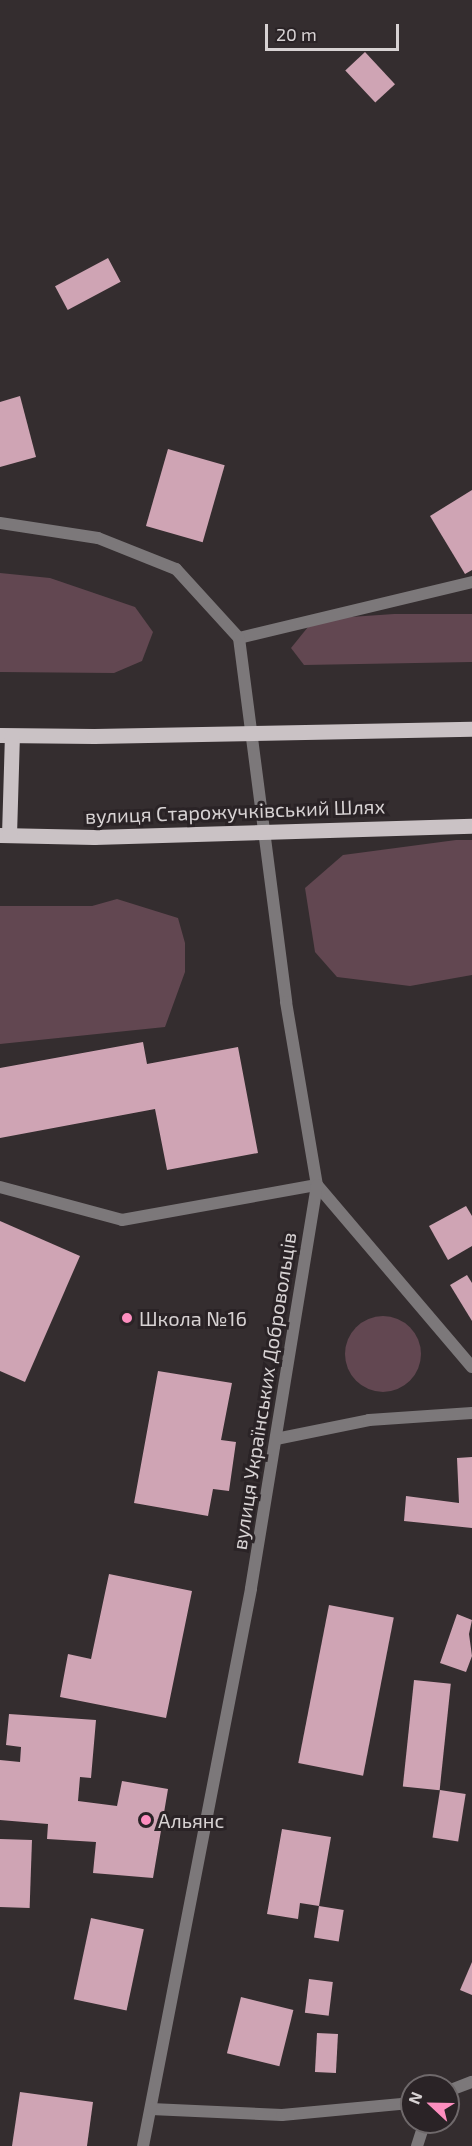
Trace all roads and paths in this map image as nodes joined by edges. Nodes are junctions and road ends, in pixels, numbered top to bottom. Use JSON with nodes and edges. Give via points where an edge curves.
{"nodes":[{"id":1,"x":0,"y":523,"type":"edge"},
{"id":2,"x":472,"y":582,"type":"edge"},
{"id":3,"x":238,"y":638,"type":"junction"},
{"id":4,"x":472,"y":729,"type":"edge"},
{"id":5,"x":6,"y":735,"type":"edge"},
{"id":6,"x":472,"y":826,"type":"edge"},
{"id":7,"x":4,"y":835,"type":"edge"},
{"id":8,"x":317,"y":1185,"type":"junction"},
{"id":9,"x":0,"y":1186,"type":"edge"},
{"id":10,"x":472,"y":1367,"type":"edge"},
{"id":11,"x":472,"y":1413,"type":"edge"},
{"id":12,"x":276,"y":1439,"type":"junction"},
{"id":13,"x":400,"y":2104,"type":"edge"},
{"id":14,"x":151,"y":2109,"type":"junction"},
{"id":15,"x":143,"y":2146,"type":"edge"}],
"edges":[{"from":1,"to":3,"type":"street","via":[[98,538],[176,569]]},
{"from":2,"to":3,"type":"street"},
{"from":3,"to":8,"type":"street","name":"вулиця Українських Добровольців","via":[[286,1002]]},
{"from":4,"to":5,"type":"main road","bridge":true},
{"from":5,"to":7,"type":"main road"},
{"from":6,"to":7,"type":"main road","name":"вулиця Старожучківський Шлях","bridge":true,"via":[[94,837]]},
{"from":8,"to":9,"type":"street","via":[[122,1220]]},
{"from":8,"to":10,"type":"street"},
{"from":8,"to":12,"type":"street","name":"вулиця Українських Добровольців"},
{"from":11,"to":12,"type":"street","via":[[369,1420]]},
{"from":12,"to":14,"type":"street","name":"вулиця Українських Добровольців"},
{"from":13,"to":14,"type":"street","via":[[282,2115]]},
{"from":14,"to":15,"type":"street","name":"вулиця Українських Добровольців"}]}
